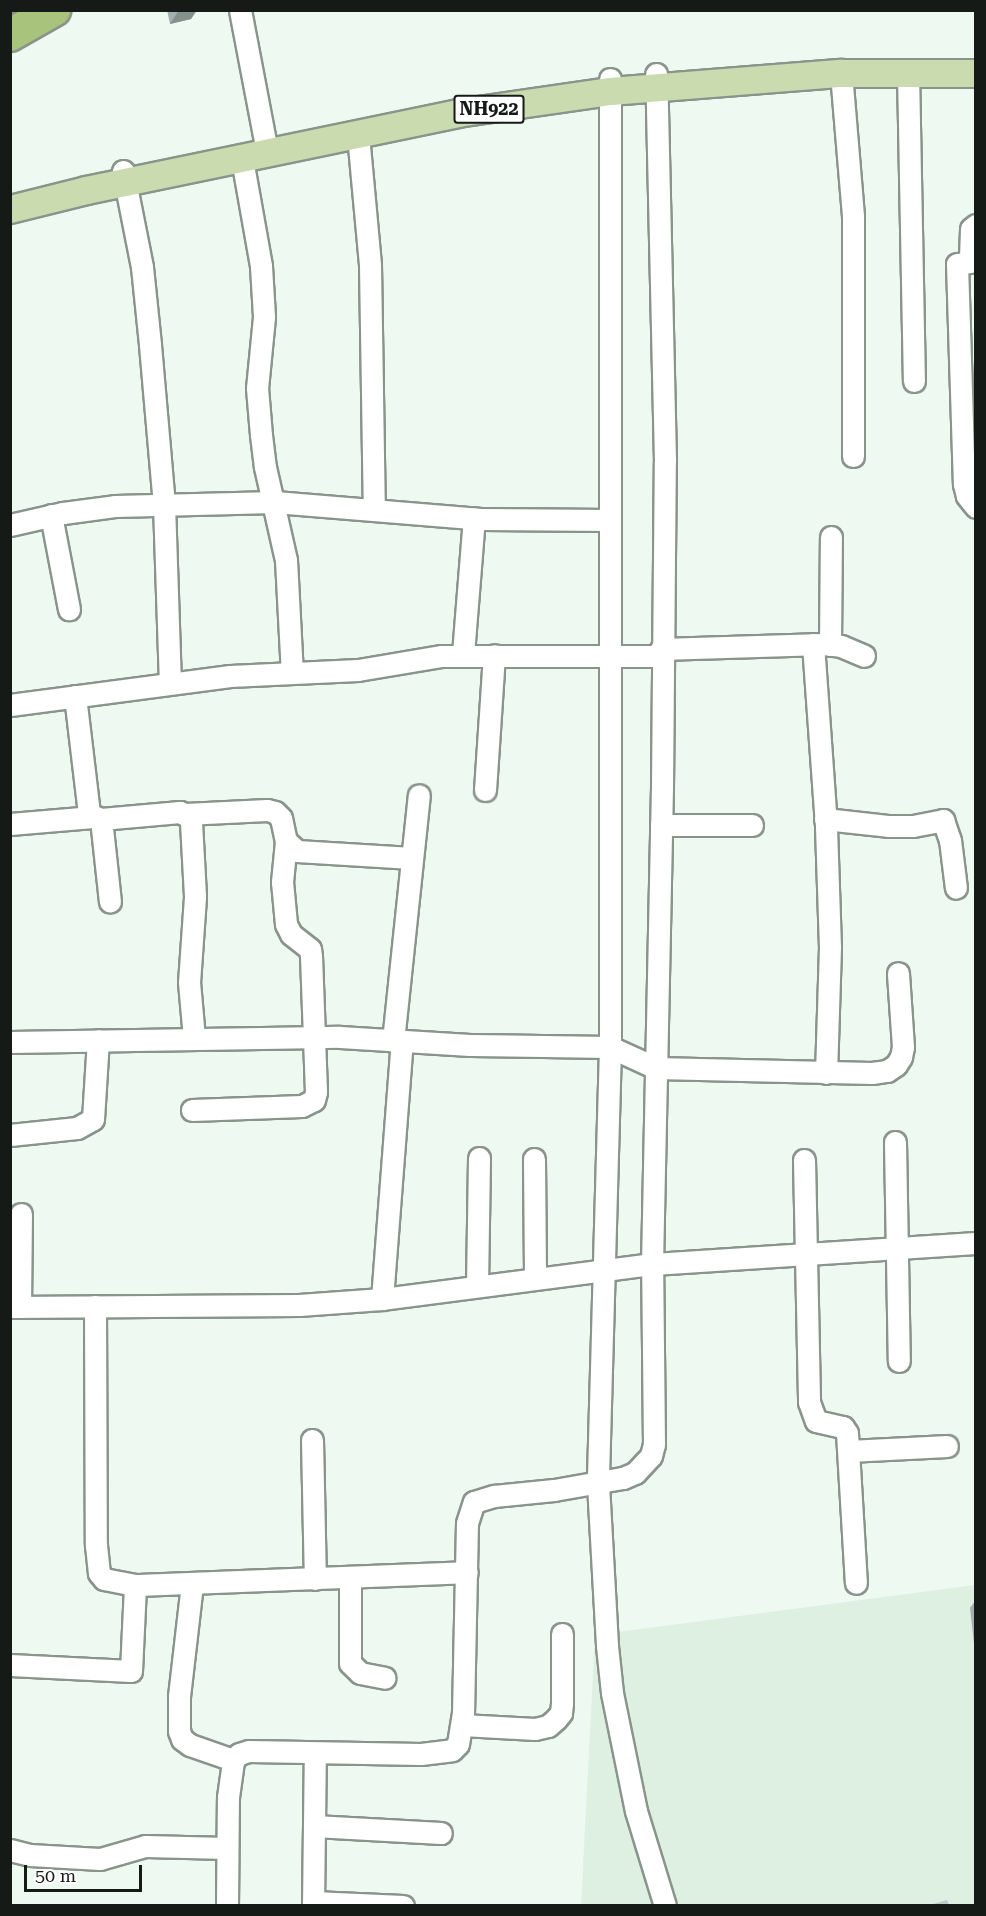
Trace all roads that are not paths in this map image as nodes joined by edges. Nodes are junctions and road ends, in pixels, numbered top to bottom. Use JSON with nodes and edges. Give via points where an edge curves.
{"nodes":[{"id":1,"x":21,"y":10,"type":"edge"},
{"id":2,"x":54,"y":10,"type":"edge"},
{"id":3,"x":240,"y":10,"type":"edge"},
{"id":4,"x":10,"y":16,"type":"edge"},
{"id":5,"x":10,"y":35,"type":"edge"},
{"id":6,"x":975,"y":60,"type":"edge"},
{"id":7,"x":908,"y":72,"type":"junction"},
{"id":8,"x":842,"y":73,"type":"junction"},
{"id":9,"x":975,"y":73,"type":"edge"},
{"id":10,"x":657,"y":80,"type":"junction"},
{"id":11,"x":610,"y":85,"type":"junction"},
{"id":12,"x":358,"y":135,"type":"junction"},
{"id":13,"x":265,"y":141,"type":"junction"},
{"id":14,"x":242,"y":159,"type":"junction"},
{"id":15,"x":124,"y":177,"type":"junction"},
{"id":16,"x":10,"y":196,"type":"edge"},
{"id":17,"x":10,"y":209,"type":"edge"},
{"id":18,"x":975,"y":225,"type":"edge"},
{"id":19,"x":914,"y":381,"type":"dead end"},
{"id":20,"x":853,"y":456,"type":"dead end"},
{"id":21,"x":275,"y":502,"type":"junction"},
{"id":22,"x":164,"y":504,"type":"junction"},
{"id":23,"x":975,"y":507,"type":"edge"},
{"id":24,"x":375,"y":509,"type":"junction"},
{"id":25,"x":51,"y":515,"type":"junction"},
{"id":26,"x":474,"y":518,"type":"junction"},
{"id":27,"x":610,"y":520,"type":"junction"},
{"id":28,"x":10,"y":525,"type":"edge"},
{"id":29,"x":831,"y":537,"type":"dead end"},
{"id":30,"x":69,"y":609,"type":"dead end"},
{"id":31,"x":821,"y":645,"type":"junction"},
{"id":32,"x":662,"y":653,"type":"junction"},
{"id":33,"x":463,"y":654,"type":"junction"},
{"id":34,"x":494,"y":655,"type":"junction"},
{"id":35,"x":610,"y":656,"type":"junction"},
{"id":36,"x":864,"y":656,"type":"dead end"},
{"id":37,"x":292,"y":674,"type":"junction"},
{"id":38,"x":170,"y":683,"type":"junction"},
{"id":39,"x":75,"y":696,"type":"junction"},
{"id":40,"x":10,"y":705,"type":"edge"},
{"id":41,"x":485,"y":790,"type":"dead end"},
{"id":42,"x":418,"y":795,"type":"dead end"},
{"id":43,"x":185,"y":814,"type":"junction"},
{"id":44,"x":97,"y":818,"type":"junction"},
{"id":45,"x":825,"y":819,"type":"junction"},
{"id":46,"x":10,"y":824,"type":"edge"},
{"id":47,"x":661,"y":825,"type":"junction"},
{"id":48,"x":752,"y":825,"type":"dead end"},
{"id":49,"x":286,"y":841,"type":"junction"},
{"id":50,"x":412,"y":858,"type":"junction"},
{"id":51,"x":956,"y":888,"type":"dead end"},
{"id":52,"x":110,"y":902,"type":"dead end"},
{"id":53,"x":898,"y":973,"type":"dead end"},
{"id":54,"x":315,"y":1037,"type":"junction"},
{"id":55,"x":194,"y":1038,"type":"junction"},
{"id":56,"x":98,"y":1040,"type":"junction"},
{"id":57,"x":398,"y":1041,"type":"junction"},
{"id":58,"x":10,"y":1042,"type":"edge"},
{"id":59,"x":610,"y":1047,"type":"junction"},
{"id":60,"x":656,"y":1068,"type":"junction"},
{"id":61,"x":826,"y":1073,"type":"junction"},
{"id":62,"x":192,"y":1110,"type":"dead end"},
{"id":63,"x":10,"y":1135,"type":"edge"},
{"id":64,"x":894,"y":1142,"type":"dead end"},
{"id":65,"x":479,"y":1158,"type":"dead end"},
{"id":66,"x":534,"y":1159,"type":"dead end"},
{"id":67,"x":804,"y":1160,"type":"dead end"},
{"id":68,"x":21,"y":1214,"type":"dead end"},
{"id":69,"x":975,"y":1243,"type":"edge"},
{"id":70,"x":897,"y":1250,"type":"junction"},
{"id":71,"x":807,"y":1255,"type":"junction"},
{"id":72,"x":652,"y":1264,"type":"junction"},
{"id":73,"x":604,"y":1269,"type":"junction"},
{"id":74,"x":535,"y":1278,"type":"junction"},
{"id":75,"x":477,"y":1286,"type":"junction"},
{"id":76,"x":382,"y":1299,"type":"junction"},
{"id":77,"x":95,"y":1306,"type":"junction"},
{"id":78,"x":15,"y":1307,"type":"edge"},
{"id":79,"x":899,"y":1361,"type":"dead end"},
{"id":80,"x":312,"y":1440,"type":"dead end"},
{"id":81,"x":947,"y":1446,"type":"dead end"},
{"id":82,"x":849,"y":1451,"type":"junction"},
{"id":83,"x":598,"y":1484,"type":"junction"},
{"id":84,"x":467,"y":1572,"type":"junction"},
{"id":85,"x":350,"y":1577,"type":"junction"},
{"id":86,"x":315,"y":1579,"type":"junction"},
{"id":87,"x":856,"y":1583,"type":"dead end"},
{"id":88,"x":192,"y":1584,"type":"junction"},
{"id":89,"x":135,"y":1585,"type":"junction"},
{"id":90,"x":562,"y":1634,"type":"dead end"},
{"id":91,"x":10,"y":1665,"type":"edge"},
{"id":92,"x":385,"y":1678,"type":"dead end"},
{"id":93,"x":462,"y":1725,"type":"junction"},
{"id":94,"x":315,"y":1753,"type":"junction"},
{"id":95,"x":233,"y":1760,"type":"junction"},
{"id":96,"x":314,"y":1826,"type":"junction"},
{"id":97,"x":441,"y":1833,"type":"dead end"},
{"id":98,"x":227,"y":1848,"type":"junction"},
{"id":99,"x":10,"y":1850,"type":"edge"},
{"id":100,"x":313,"y":1904,"type":"edge"},
{"id":101,"x":227,"y":1905,"type":"edge"},
{"id":102,"x":403,"y":1905,"type":"edge"},
{"id":103,"x":665,"y":1905,"type":"edge"}],
"edges":[{"from":1,"to":4,"type":"highway"},
{"from":2,"to":5,"type":"highway"},
{"from":3,"to":13,"type":"street"},
{"from":6,"to":10,"type":"main road","via":[[841,60]]},
{"from":7,"to":8,"type":"main road"},
{"from":7,"to":9,"type":"main road"},
{"from":7,"to":19,"type":"street"},
{"from":8,"to":10,"type":"main road"},
{"from":8,"to":20,"type":"street","via":[[853,217]]},
{"from":10,"to":11,"type":"main road"},
{"from":10,"to":32,"type":"street","via":[[665,461]]},
{"from":11,"to":12,"type":"main road","number":"NH922"},
{"from":11,"to":13,"type":"main road","via":[[454,101]]},
{"from":11,"to":27,"type":"street"},
{"from":12,"to":14,"type":"main road","number":"NH922"},
{"from":12,"to":24,"type":"street","via":[[370,265]]},
{"from":13,"to":15,"type":"main road"},
{"from":14,"to":15,"type":"main road","number":"NH922"},
{"from":14,"to":21,"type":"street","via":[[261,266],[264,317],[257,388],[265,467]]},
{"from":15,"to":16,"type":"main road"},
{"from":15,"to":17,"type":"main road","number":"NH922"},
{"from":15,"to":22,"type":"street","via":[[142,267]]},
{"from":18,"to":23,"type":"street","via":[[971,229],[970,262],[957,264],[964,484]]},
{"from":21,"to":22,"type":"street"},
{"from":21,"to":24,"type":"street"},
{"from":21,"to":37,"type":"street","via":[[286,560]]},
{"from":22,"to":25,"type":"street"},
{"from":22,"to":38,"type":"street"},
{"from":24,"to":26,"type":"street"},
{"from":25,"to":28,"type":"street"},
{"from":25,"to":30,"type":"street"},
{"from":26,"to":27,"type":"street"},
{"from":26,"to":33,"type":"street"},
{"from":27,"to":35,"type":"street"},
{"from":29,"to":31,"type":"street"},
{"from":31,"to":32,"type":"street"},
{"from":31,"to":36,"type":"street","via":[[855,650]]},
{"from":31,"to":45,"type":"street"},
{"from":32,"to":35,"type":"street"},
{"from":32,"to":47,"type":"street"},
{"from":33,"to":34,"type":"street"},
{"from":33,"to":37,"type":"street","via":[[358,670]]},
{"from":34,"to":35,"type":"street"},
{"from":34,"to":41,"type":"street"},
{"from":35,"to":59,"type":"street"},
{"from":37,"to":38,"type":"street"},
{"from":38,"to":39,"type":"street"},
{"from":39,"to":40,"type":"street"},
{"from":39,"to":44,"type":"street","via":[[88,808]]},
{"from":42,"to":50,"type":"street"},
{"from":43,"to":44,"type":"street","via":[[159,812]]},
{"from":43,"to":49,"type":"street","via":[[275,812],[281,818]]},
{"from":43,"to":55,"type":"street","via":[[193,831],[195,860],[189,964]]},
{"from":44,"to":46,"type":"street"},
{"from":44,"to":52,"type":"street"},
{"from":45,"to":51,"type":"street","via":[[897,826],[943,820],[950,840]]},
{"from":45,"to":61,"type":"street","via":[[830,947]]},
{"from":47,"to":48,"type":"street"},
{"from":47,"to":60,"type":"street"},
{"from":49,"to":50,"type":"street","via":[[297,851],[308,853]]},
{"from":49,"to":54,"type":"street","via":[[282,872],[284,910],[291,934],[310,949]]},
{"from":50,"to":57,"type":"street"},
{"from":53,"to":61,"type":"street","via":[[903,1047],[896,1065],[872,1073]]},
{"from":54,"to":55,"type":"street"},
{"from":54,"to":57,"type":"street"},
{"from":54,"to":62,"type":"street","via":[[316,1092],[309,1105]]},
{"from":55,"to":56,"type":"street"},
{"from":56,"to":58,"type":"street"},
{"from":56,"to":63,"type":"street","via":[[93,1119],[77,1128]]},
{"from":57,"to":59,"type":"street"},
{"from":57,"to":76,"type":"street"},
{"from":59,"to":60,"type":"street"},
{"from":59,"to":73,"type":"street"},
{"from":60,"to":61,"type":"street"},
{"from":60,"to":72,"type":"street"},
{"from":64,"to":70,"type":"street"},
{"from":65,"to":75,"type":"street"},
{"from":66,"to":74,"type":"street"},
{"from":67,"to":71,"type":"street"},
{"from":68,"to":78,"type":"street"},
{"from":69,"to":70,"type":"street"},
{"from":70,"to":71,"type":"street"},
{"from":70,"to":79,"type":"street"},
{"from":71,"to":72,"type":"street"},
{"from":71,"to":82,"type":"street","via":[[811,1414],[816,1420],[843,1427]]},
{"from":72,"to":73,"type":"street"},
{"from":72,"to":83,"type":"street","via":[[654,1444],[651,1456],[635,1473]]},
{"from":73,"to":74,"type":"street"},
{"from":73,"to":83,"type":"street"},
{"from":74,"to":75,"type":"street"},
{"from":75,"to":76,"type":"street"},
{"from":76,"to":77,"type":"street","via":[[299,1305]]},
{"from":77,"to":78,"type":"street"},
{"from":77,"to":89,"type":"street","via":[[97,1563],[104,1579]]},
{"from":80,"to":86,"type":"street"},
{"from":81,"to":82,"type":"street"},
{"from":82,"to":87,"type":"street"},
{"from":83,"to":84,"type":"street","via":[[494,1496],[474,1502],[467,1523]]},
{"from":83,"to":103,"type":"street","via":[[612,1693],[636,1811]]},
{"from":84,"to":85,"type":"street"},
{"from":84,"to":93,"type":"street"},
{"from":85,"to":86,"type":"street"},
{"from":85,"to":92,"type":"street","via":[[350,1663],[360,1673]]},
{"from":86,"to":88,"type":"street"},
{"from":88,"to":89,"type":"street"},
{"from":88,"to":95,"type":"street","via":[[179,1696],[179,1731],[190,1745]]},
{"from":89,"to":91,"type":"street","via":[[131,1671]]},
{"from":90,"to":93,"type":"street","via":[[562,1702],[556,1719],[535,1729]]},
{"from":93,"to":94,"type":"street","via":[[458,1744],[452,1750],[376,1755]]},
{"from":94,"to":95,"type":"street","via":[[249,1751]]},
{"from":94,"to":96,"type":"street"},
{"from":95,"to":98,"type":"street"},
{"from":96,"to":97,"type":"street"},
{"from":96,"to":100,"type":"street"},
{"from":98,"to":99,"type":"street","via":[[145,1846],[100,1859]]},
{"from":98,"to":101,"type":"street"},
{"from":100,"to":102,"type":"street"}]}
